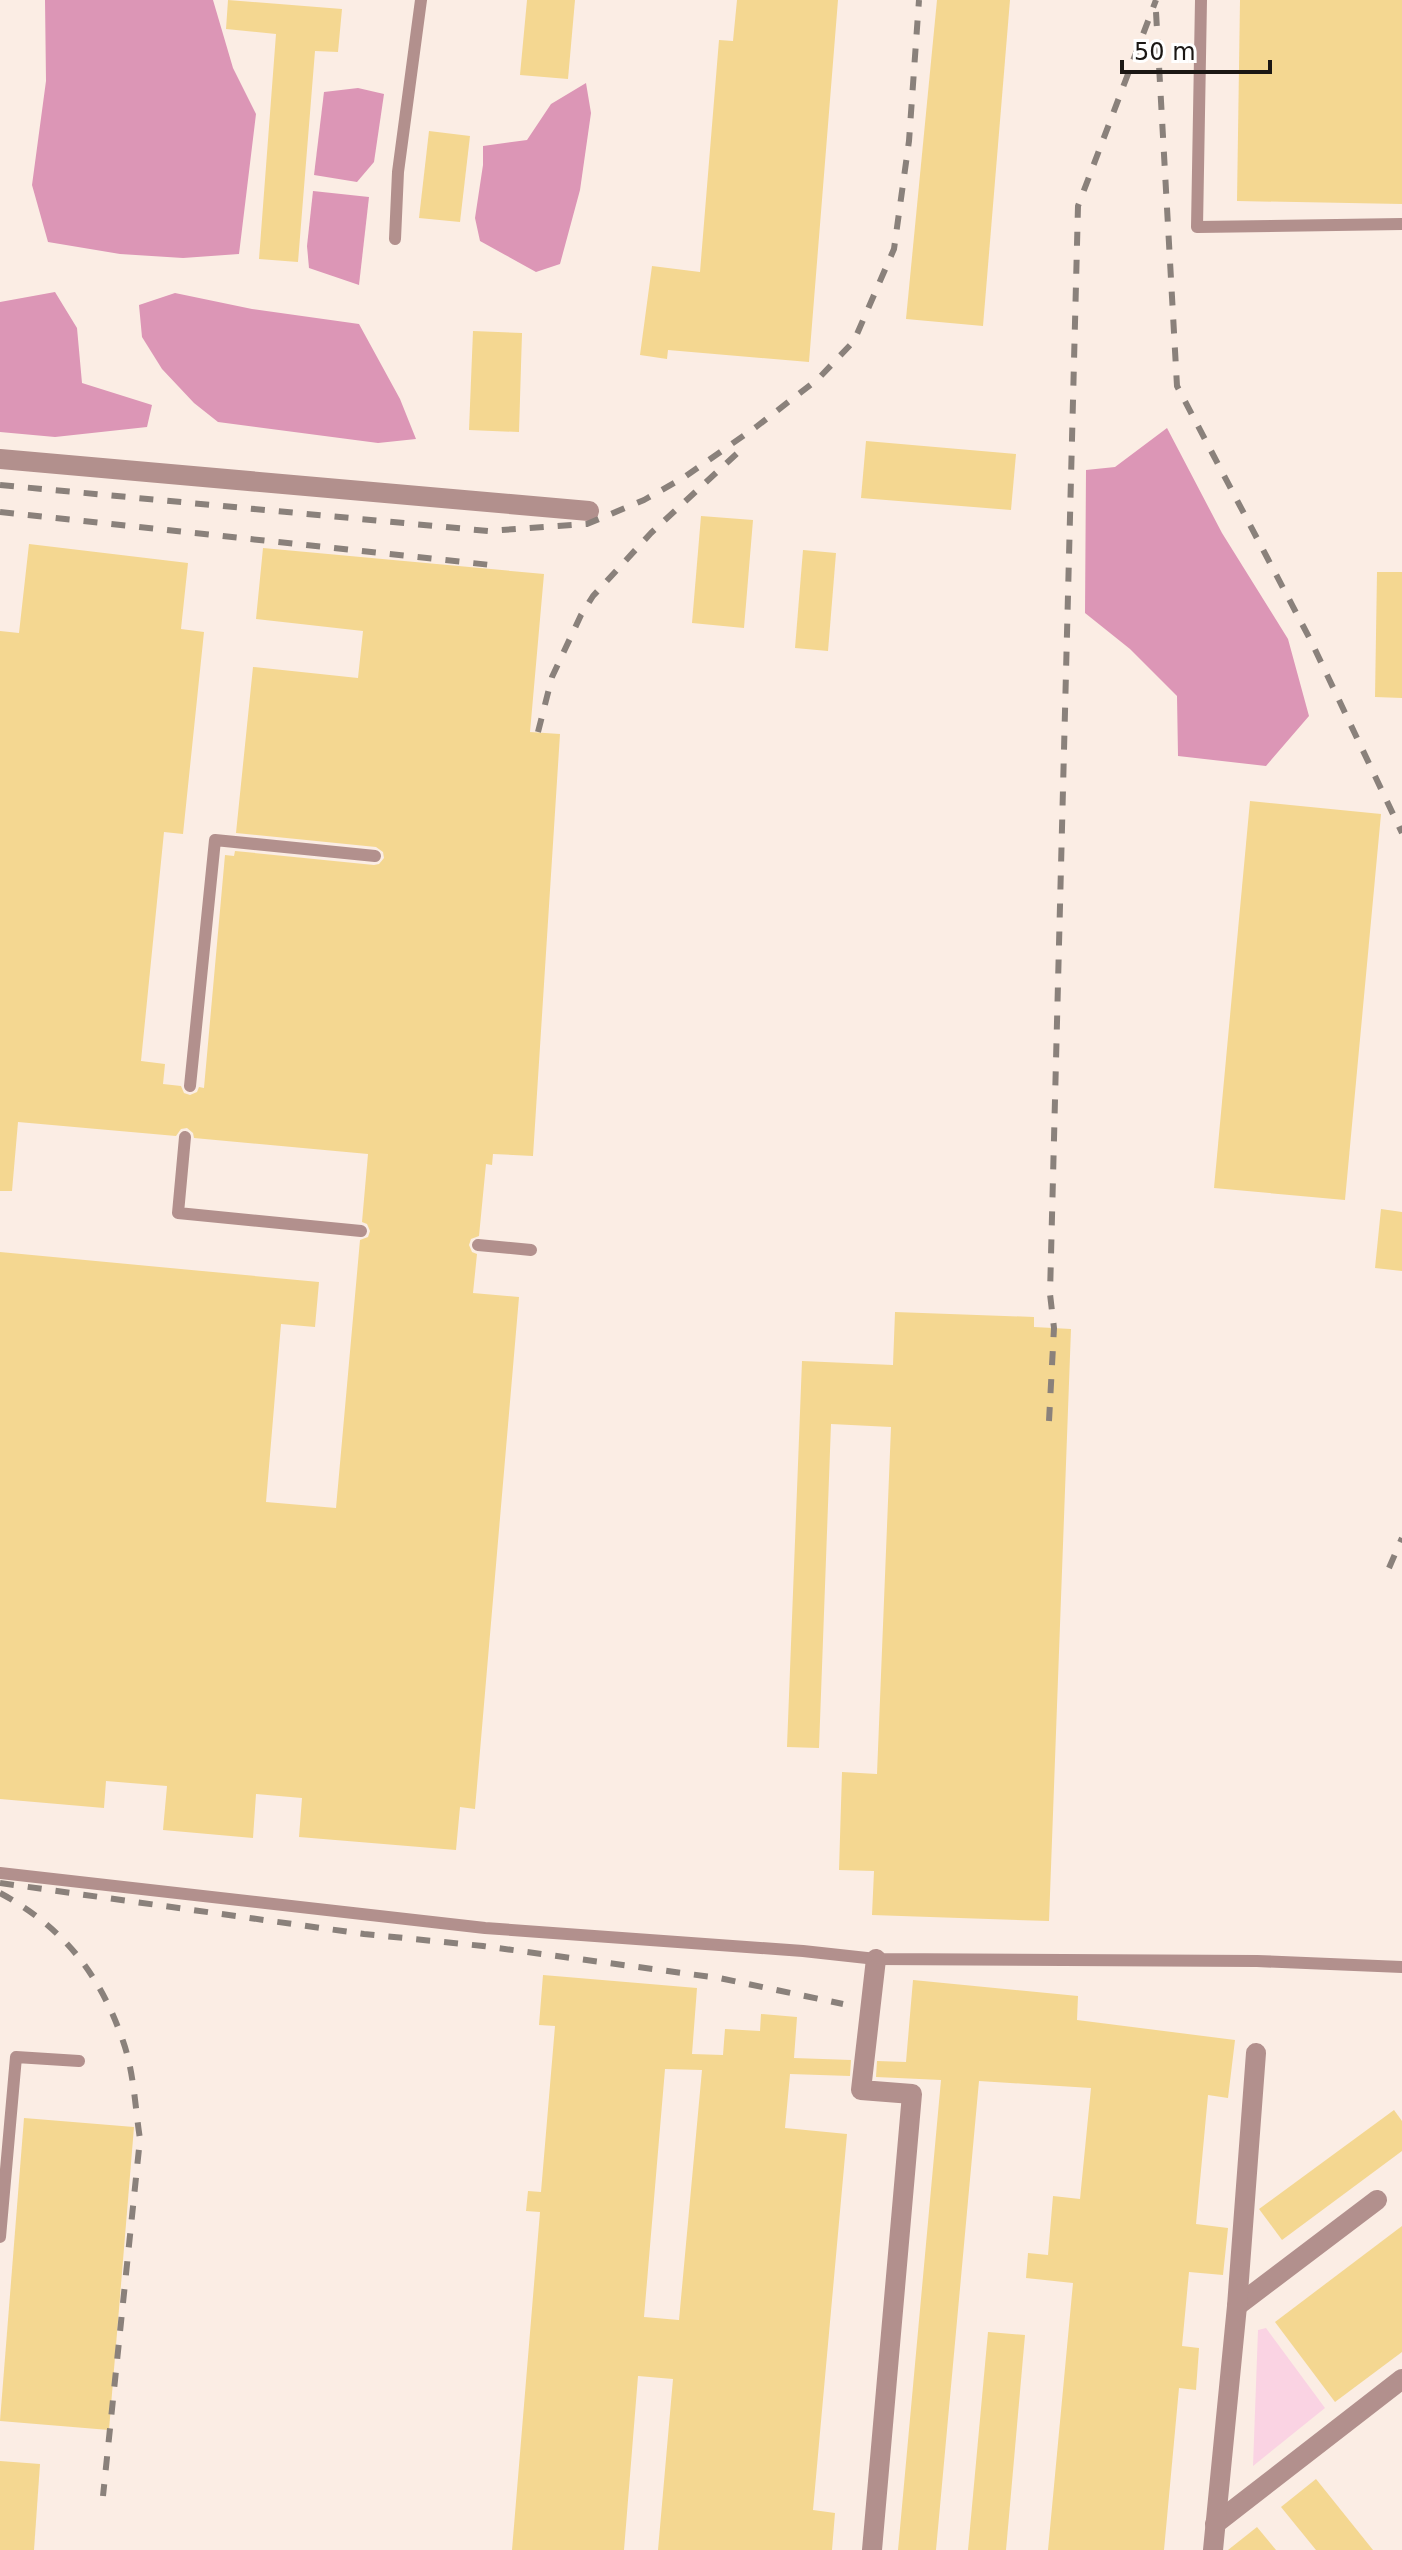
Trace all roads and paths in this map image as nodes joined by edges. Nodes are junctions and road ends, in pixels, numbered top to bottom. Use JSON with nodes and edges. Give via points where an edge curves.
{"nodes":[{"id":1,"x":421,"y":0,"type":"edge"},
{"id":2,"x":1201,"y":0,"type":"edge"},
{"id":3,"x":1402,"y":224,"type":"edge"},
{"id":4,"x":395,"y":239,"type":"dead end"},
{"id":5,"x":0,"y":459,"type":"edge"},
{"id":6,"x":589,"y":511,"type":"dead end"},
{"id":7,"x":375,"y":856,"type":"dead end"},
{"id":8,"x":190,"y":1086,"type":"dead end"},
{"id":9,"x":185,"y":1137,"type":"dead end"},
{"id":10,"x":361,"y":1231,"type":"dead end"},
{"id":11,"x":478,"y":1245,"type":"dead end"},
{"id":12,"x":531,"y":1250,"type":"dead end"},
{"id":13,"x":0,"y":1873,"type":"edge"},
{"id":14,"x":876,"y":1959,"type":"junction"},
{"id":15,"x":1402,"y":1967,"type":"edge"},
{"id":16,"x":1256,"y":2053,"type":"dead end"},
{"id":17,"x":79,"y":2061,"type":"dead end"},
{"id":18,"x":1377,"y":2200,"type":"dead end"},
{"id":19,"x":0,"y":2237,"type":"edge"},
{"id":20,"x":1237,"y":2306,"type":"junction"},
{"id":21,"x":1402,"y":2379,"type":"edge"},
{"id":22,"x":1215,"y":2524,"type":"junction"},
{"id":23,"x":872,"y":2550,"type":"edge"},
{"id":24,"x":1213,"y":2550,"type":"edge"}],
"edges":[{"from":1,"to":4,"type":"lane","via":[[398,172]]},
{"from":2,"to":3,"type":"lane","via":[[1197,227]]},
{"from":5,"to":6,"type":"street"},
{"from":7,"to":8,"type":"lane","via":[[215,840]]},
{"from":9,"to":10,"type":"lane","via":[[178,1213]]},
{"from":11,"to":12,"type":"lane"},
{"from":13,"to":14,"type":"lane","via":[[485,1928]]},
{"from":14,"to":15,"type":"lane"},
{"from":14,"to":23,"type":"street","via":[[861,2090],[912,2094]]},
{"from":16,"to":20,"type":"street"},
{"from":17,"to":19,"type":"lane","via":[[16,2057]]},
{"from":18,"to":20,"type":"street"},
{"from":20,"to":22,"type":"street"},
{"from":21,"to":22,"type":"street"},
{"from":22,"to":24,"type":"street"}]}
